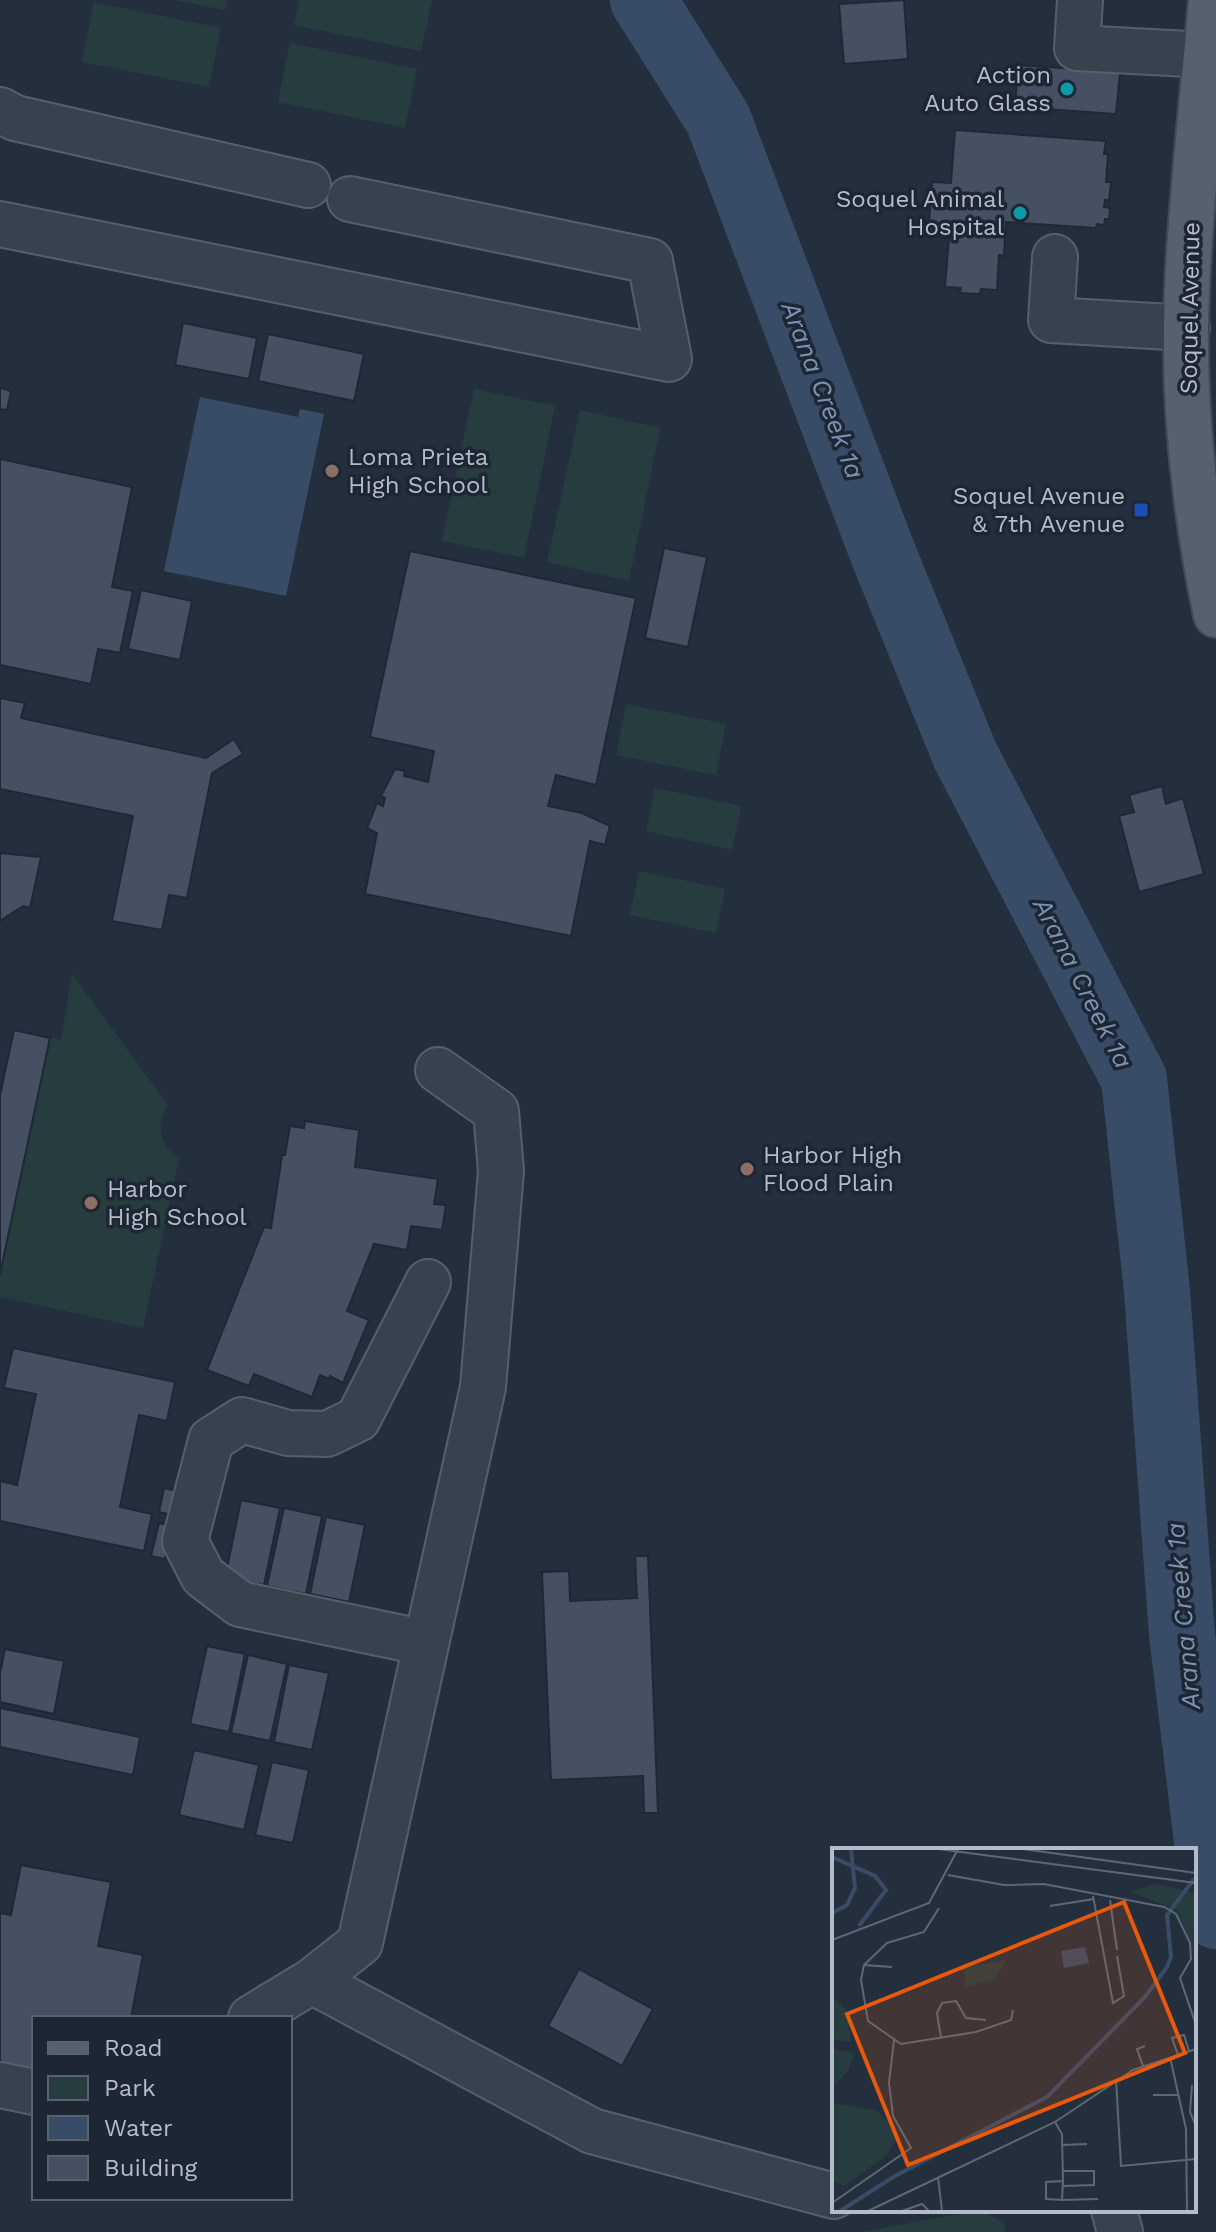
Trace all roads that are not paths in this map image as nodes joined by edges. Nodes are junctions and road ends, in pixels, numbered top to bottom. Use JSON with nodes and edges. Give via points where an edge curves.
{"nodes":[{"id":1,"x":1080,"y":0,"type":"edge"},
{"id":2,"x":1211,"y":0,"type":"edge"},
{"id":3,"x":1207,"y":55,"type":"junction"},
{"id":4,"x":0,"y":110,"type":"edge"},
{"id":5,"x":1209,"y":114,"type":"edge"},
{"id":6,"x":308,"y":185,"type":"dead end"},
{"id":7,"x":350,"y":199,"type":"dead end"},
{"id":8,"x":0,"y":224,"type":"edge"},
{"id":9,"x":1055,"y":257,"type":"dead end"},
{"id":10,"x":1202,"y":267,"type":"edge"},
{"id":11,"x":1187,"y":328,"type":"junction"},
{"id":12,"x":1209,"y":552,"type":"edge"},
{"id":13,"x":1216,"y":615,"type":"edge"},
{"id":14,"x":438,"y":1070,"type":"dead end"},
{"id":15,"x":428,"y":1282,"type":"dead end"},
{"id":16,"x":426,"y":1643,"type":"junction"},
{"id":17,"x":312,"y":1981,"type":"junction"},
{"id":18,"x":254,"y":2016,"type":"edge"},
{"id":19,"x":0,"y":2085,"type":"edge"},
{"id":20,"x":32,"y":2092,"type":"edge"},
{"id":21,"x":832,"y":2195,"type":"edge"},
{"id":22,"x":1115,"y":2212,"type":"edge"},
{"id":23,"x":1120,"y":2232,"type":"edge"}],
"edges":[{"from":1,"to":3,"type":"lane","via":[[1077,48]]},
{"from":2,"to":3,"type":"main road","name":"Soquel Avenue"},
{"from":3,"to":5,"type":"main road","name":"Soquel Avenue"},
{"from":4,"to":6,"type":"lane","via":[[15,118]]},
{"from":5,"to":10,"type":"main road","name":"Soquel Avenue"},
{"from":7,"to":8,"type":"lane","via":[[650,261],[669,359]]},
{"from":9,"to":11,"type":"lane","via":[[1051,320]]},
{"from":10,"to":11,"type":"main road","name":"Soquel Avenue"},
{"from":11,"to":12,"type":"main road","name":"Soquel Avenue","via":[[1187,407]]},
{"from":12,"to":13,"type":"main road","name":"Soquel Avenue"},
{"from":14,"to":16,"type":"lane","via":[[496,1111],[501,1171],[483,1387]]},
{"from":15,"to":16,"type":"lane","via":[[358,1419],[327,1434],[288,1433],[242,1420],[211,1440],[185,1541],[203,1576],[240,1604]]},
{"from":16,"to":17,"type":"lane","via":[[360,1943]]},
{"from":17,"to":18,"type":"lane"},
{"from":17,"to":21,"type":"lane","via":[[592,2131]]},
{"from":19,"to":20,"type":"lane"},
{"from":22,"to":23,"type":"lane"}]}
